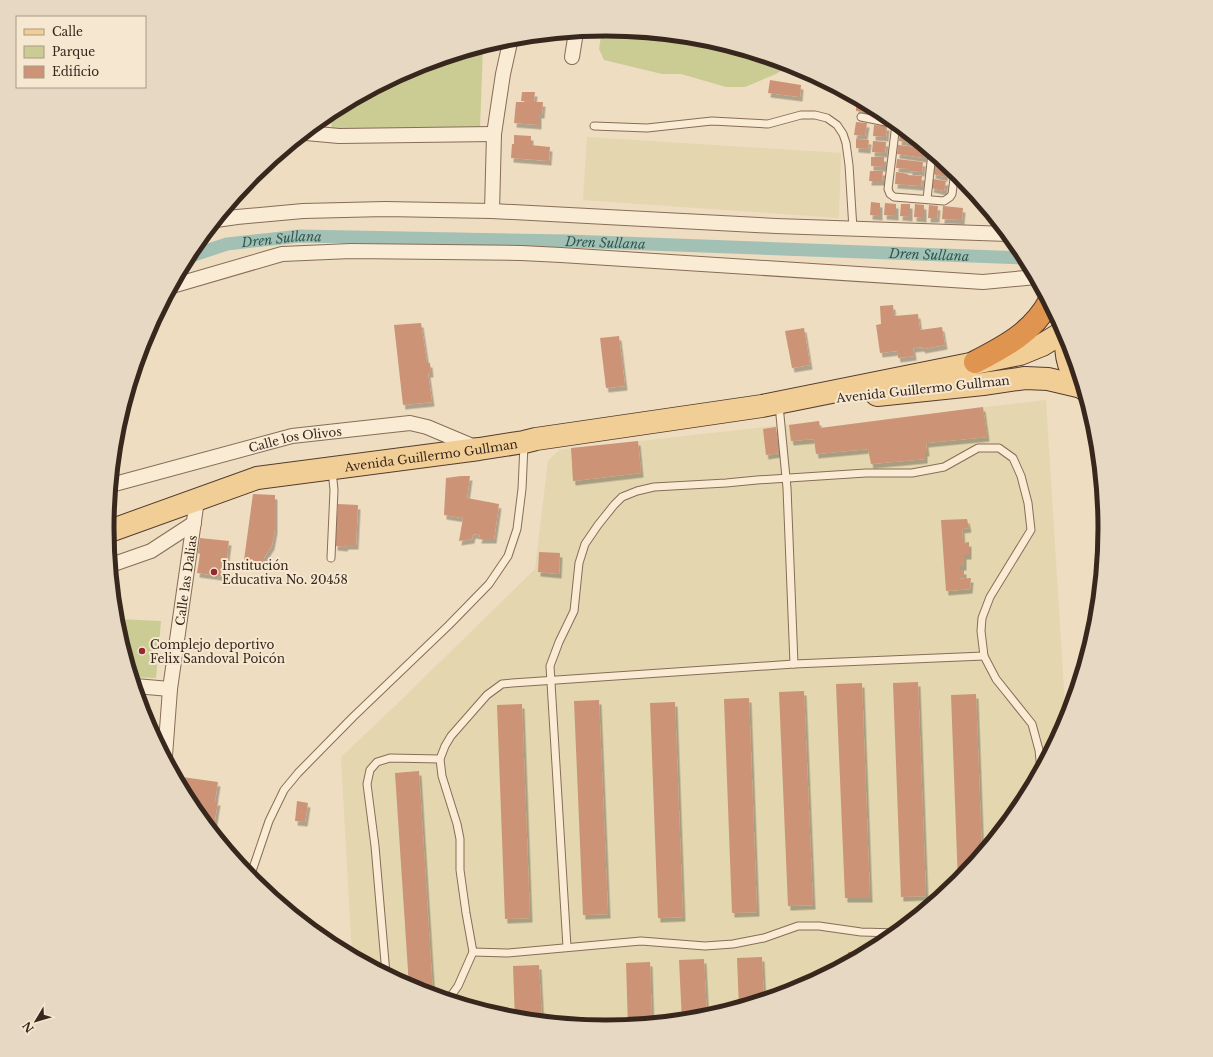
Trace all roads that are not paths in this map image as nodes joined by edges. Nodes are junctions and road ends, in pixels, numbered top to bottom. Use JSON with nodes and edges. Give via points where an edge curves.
{"nodes":[{"id":1,"x":575,"y":37,"type":"edge"},
{"id":2,"x":509,"y":45,"type":"edge"},
{"id":3,"x":572,"y":57,"type":"dead end"},
{"id":4,"x":861,"y":117,"type":"dead end"},
{"id":5,"x":883,"y":121,"type":"edge"},
{"id":6,"x":594,"y":126,"type":"dead end"},
{"id":7,"x":895,"y":130,"type":"edge"},
{"id":8,"x":313,"y":134,"type":"edge"},
{"id":9,"x":494,"y":134,"type":"junction"},
{"id":10,"x":931,"y":158,"type":"edge"},
{"id":11,"x":953,"y":178,"type":"edge"},
{"id":12,"x":927,"y":200,"type":"junction"},
{"id":13,"x":492,"y":211,"type":"junction"},
{"id":14,"x":224,"y":219,"type":"edge"},
{"id":15,"x":853,"y":228,"type":"junction"},
{"id":16,"x":1000,"y":234,"type":"edge"},
{"id":17,"x":1030,"y":278,"type":"edge"},
{"id":18,"x":179,"y":284,"type":"edge"},
{"id":19,"x":1046,"y":308,"type":"edge"},
{"id":20,"x":1059,"y":334,"type":"edge"},
{"id":21,"x":1067,"y":352,"type":"edge"},
{"id":22,"x":975,"y":362,"type":"junction"},
{"id":23,"x":1075,"y":378,"type":"edge"},
{"id":24,"x":1078,"y":387,"type":"edge"},
{"id":25,"x":771,"y":405,"type":"junction"},
{"id":26,"x":524,"y":442,"type":"junction"},
{"id":27,"x":479,"y":449,"type":"junction"},
{"id":28,"x":332,"y":468,"type":"junction"},
{"id":29,"x":786,"y":478,"type":"junction"},
{"id":30,"x":116,"y":484,"type":"edge"},
{"id":31,"x":197,"y":500,"type":"junction"},
{"id":32,"x":194,"y":523,"type":"junction"},
{"id":33,"x":114,"y":529,"type":"edge"},
{"id":34,"x":332,"y":558,"type":"dead end"},
{"id":35,"x":115,"y":564,"type":"edge"},
{"id":36,"x":984,"y":656,"type":"junction"},
{"id":37,"x":794,"y":664,"type":"junction"},
{"id":38,"x":551,"y":681,"type":"junction"},
{"id":39,"x":140,"y":686,"type":"edge"},
{"id":40,"x":170,"y":689,"type":"junction"},
{"id":41,"x":166,"y":747,"type":"edge"},
{"id":42,"x":440,"y":759,"type":"junction"},
{"id":43,"x":1040,"y":761,"type":"edge"},
{"id":44,"x":252,"y":871,"type":"edge"},
{"id":45,"x":887,"y":933,"type":"edge"},
{"id":46,"x":567,"y":947,"type":"junction"},
{"id":47,"x":473,"y":952,"type":"junction"},
{"id":48,"x":386,"y":968,"type":"edge"},
{"id":49,"x":451,"y":996,"type":"edge"}],
"edges":[{"from":1,"to":3,"type":"street"},
{"from":2,"to":9,"type":"street"},
{"from":4,"to":5,"type":"lane"},
{"from":6,"to":15,"type":"lane","via":[[647,128],[712,121],[768,124],[801,115],[827,118],[837,125],[846,143]]},
{"from":7,"to":12,"type":"lane","via":[[888,189],[890,194],[894,197]]},
{"from":8,"to":9,"type":"street","via":[[339,136]]},
{"from":9,"to":13,"type":"street"},
{"from":10,"to":12,"type":"lane"},
{"from":11,"to":12,"type":"lane","via":[[950,197],[944,200]]},
{"from":13,"to":14,"type":"street","via":[[303,211]]},
{"from":13,"to":15,"type":"street"},
{"from":15,"to":16,"type":"street"},
{"from":17,"to":18,"type":"street","via":[[983,282],[548,254],[351,251],[282,254]]},
{"from":19,"to":22,"type":"highway","via":[[1032,326],[1010,344]]},
{"from":20,"to":22,"type":"main road","name":"Avenida Guillermo Gullman","via":[[1020,354]]},
{"from":21,"to":23,"type":"main road","via":[[1067,360]]},
{"from":22,"to":25,"type":"main road","name":"Avenida Guillermo Gullman"},
{"from":24,"to":25,"type":"main road","name":"Avenida Guillermo Gullman","via":[[1048,379],[1025,378]]},
{"from":25,"to":26,"type":"main road","name":"Avenida Guillermo Gullman"},
{"from":25,"to":29,"type":"lane"},
{"from":26,"to":27,"type":"main road","name":"Avenida Guillermo Gullman"},
{"from":26,"to":44,"type":"lane","via":[[517,529],[508,556],[489,584],[353,717],[284,790],[269,821]]},
{"from":27,"to":28,"type":"main road","name":"Avenida Guillermo Gullman"},
{"from":27,"to":30,"type":"street","name":"Calle los Olivos","via":[[427,427],[410,423],[292,436]]},
{"from":28,"to":31,"type":"main road","name":"Avenida Guillermo Gullman","via":[[257,478]]},
{"from":28,"to":34,"type":"lane"},
{"from":29,"to":36,"type":"lane","via":[[912,473],[944,467],[978,448],[999,448],[1013,458],[1028,503],[1031,530],[990,597],[982,618]]},
{"from":29,"to":37,"type":"lane"},
{"from":29,"to":38,"type":"lane","via":[[654,487],[622,497],[585,544],[579,563],[574,611],[550,666]]},
{"from":31,"to":32,"type":"street","name":"Calle las Dalias"},
{"from":31,"to":33,"type":"main road","name":"Avenida Guillermo Gullman"},
{"from":32,"to":35,"type":"street","via":[[151,551]]},
{"from":32,"to":40,"type":"street","name":"Calle las Dalias"},
{"from":36,"to":37,"type":"lane"},
{"from":36,"to":43,"type":"lane","via":[[996,679],[1032,724]]},
{"from":37,"to":38,"type":"lane"},
{"from":38,"to":42,"type":"lane","via":[[502,684],[495,688],[457,729],[444,746]]},
{"from":38,"to":46,"type":"lane"},
{"from":39,"to":40,"type":"street"},
{"from":40,"to":41,"type":"street","name":"Calle las Dalias"},
{"from":42,"to":47,"type":"lane","via":[[442,776],[460,839],[460,870]]},
{"from":42,"to":48,"type":"lane","via":[[390,758],[377,762],[370,770],[368,784]]},
{"from":45,"to":46,"type":"lane","via":[[798,926],[764,938],[733,944],[705,946],[642,941]]},
{"from":46,"to":47,"type":"lane"},
{"from":47,"to":49,"type":"lane"}]}
